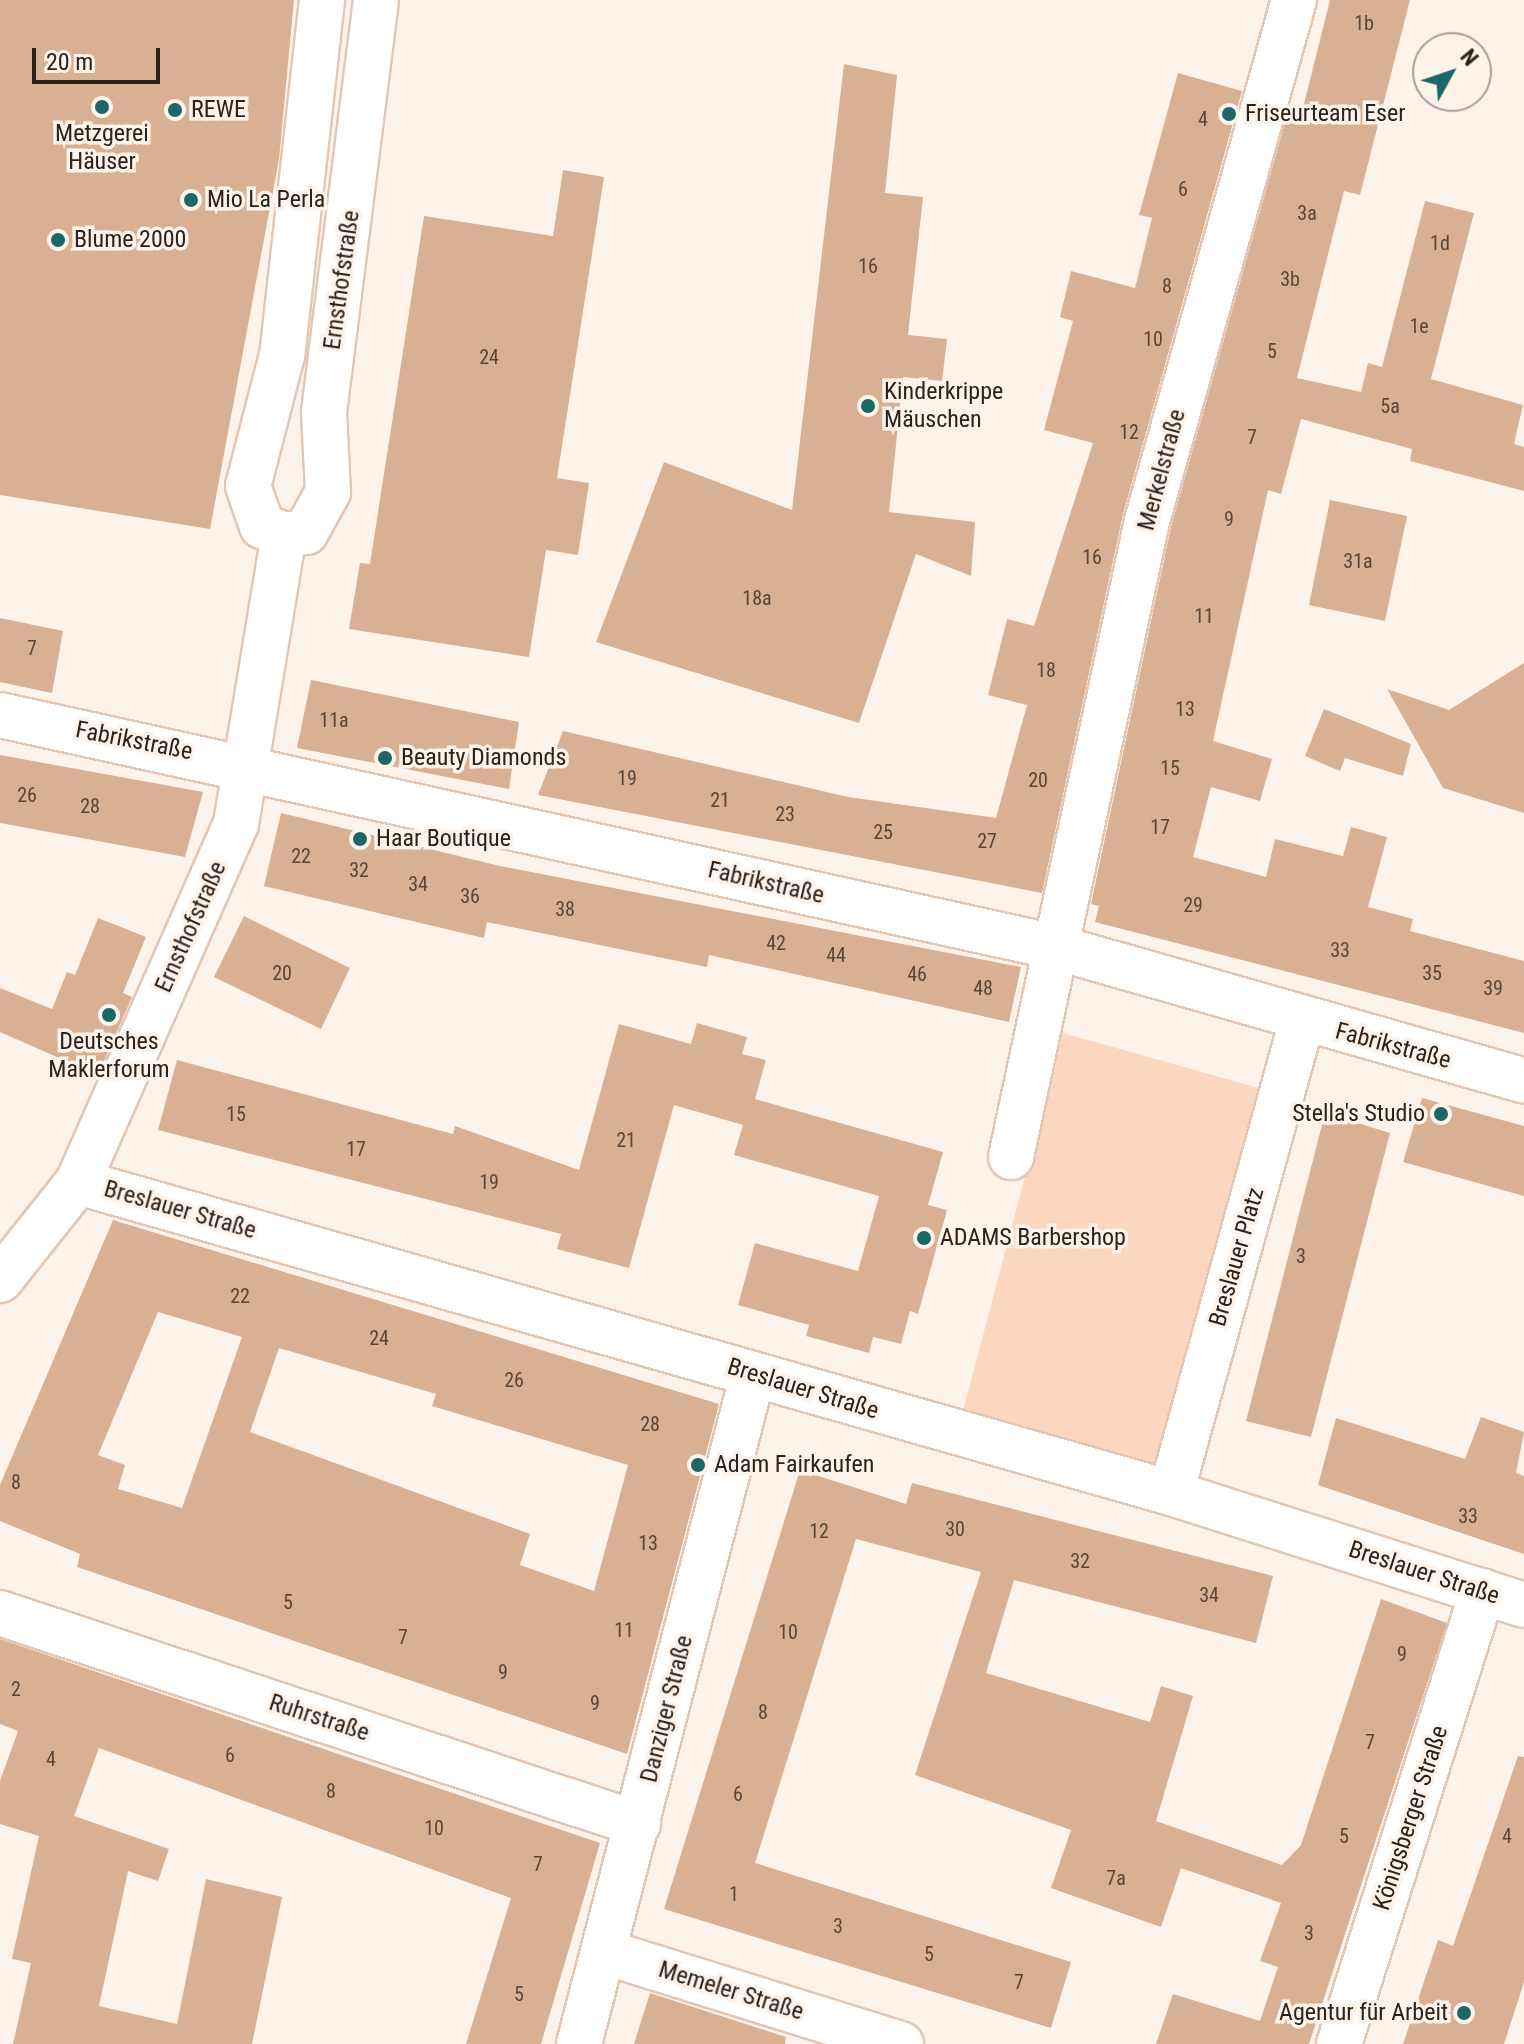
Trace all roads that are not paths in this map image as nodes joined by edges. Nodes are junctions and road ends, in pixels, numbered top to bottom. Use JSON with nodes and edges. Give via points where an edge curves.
{"nodes":[{"id":1,"x":322,"y":0,"type":"edge"},
{"id":2,"x":376,"y":0,"type":"edge"},
{"id":3,"x":1294,"y":0,"type":"edge"},
{"id":4,"x":284,"y":535,"type":"junction"},
{"id":5,"x":0,"y":715,"type":"edge"},
{"id":6,"x":250,"y":764,"type":"junction"},
{"id":7,"x":1055,"y":947,"type":"junction"},
{"id":8,"x":1302,"y":1022,"type":"junction"},
{"id":9,"x":1524,"y":1081,"type":"edge"},
{"id":10,"x":1011,"y":1157,"type":"dead end"},
{"id":11,"x":78,"y":1182,"type":"junction"},
{"id":12,"x":2,"y":1269,"type":"edge"},
{"id":13,"x":753,"y":1374,"type":"junction"},
{"id":14,"x":1171,"y":1493,"type":"junction"},
{"id":15,"x":1483,"y":1591,"type":"junction"},
{"id":16,"x":1524,"y":1605,"type":"edge"},
{"id":17,"x":0,"y":1613,"type":"edge"},
{"id":18,"x":638,"y":1824,"type":"junction"},
{"id":19,"x":605,"y":1952,"type":"junction"},
{"id":20,"x":579,"y":2044,"type":"edge"},
{"id":21,"x":901,"y":2044,"type":"edge"},
{"id":22,"x":1339,"y":2044,"type":"edge"}],
"edges":[{"from":1,"to":4,"type":"street","name":"Ernsthofstraße","via":[[282,355],[248,486],[262,526]]},
{"from":2,"to":4,"type":"street","name":"Ernsthofstraße","via":[[324,412],[328,492],[306,532]]},
{"from":3,"to":7,"type":"street","name":"Merkelstraße","via":[[1147,521]]},
{"from":4,"to":6,"type":"street","name":"Ernsthofstraße"},
{"from":5,"to":6,"type":"street","name":"Fabrikstraße"},
{"from":6,"to":7,"type":"street","name":"Fabrikstraße"},
{"from":6,"to":11,"type":"street","name":"Ernsthofstraße","via":[[236,824]]},
{"from":7,"to":8,"type":"street","name":"Fabrikstraße"},
{"from":7,"to":10,"type":"street"},
{"from":8,"to":9,"type":"street","name":"Fabrikstraße"},
{"from":8,"to":14,"type":"street","name":"Breslauer Platz"},
{"from":11,"to":12,"type":"street","name":"Ernsthofstraße"},
{"from":11,"to":13,"type":"street","name":"Breslauer Straße"},
{"from":13,"to":14,"type":"street","name":"Breslauer Straße"},
{"from":13,"to":18,"type":"street","name":"Danziger Straße"},
{"from":14,"to":15,"type":"street","name":"Breslauer Straße"},
{"from":15,"to":16,"type":"street","name":"Breslauer Straße"},
{"from":15,"to":22,"type":"street","name":"Königsberger Straße"},
{"from":17,"to":18,"type":"street","name":"Ruhrstraße"},
{"from":18,"to":19,"type":"street","name":"Danziger Straße"},
{"from":19,"to":20,"type":"street","name":"Danziger Straße"},
{"from":19,"to":21,"type":"street","name":"Memeler Straße"}]}
